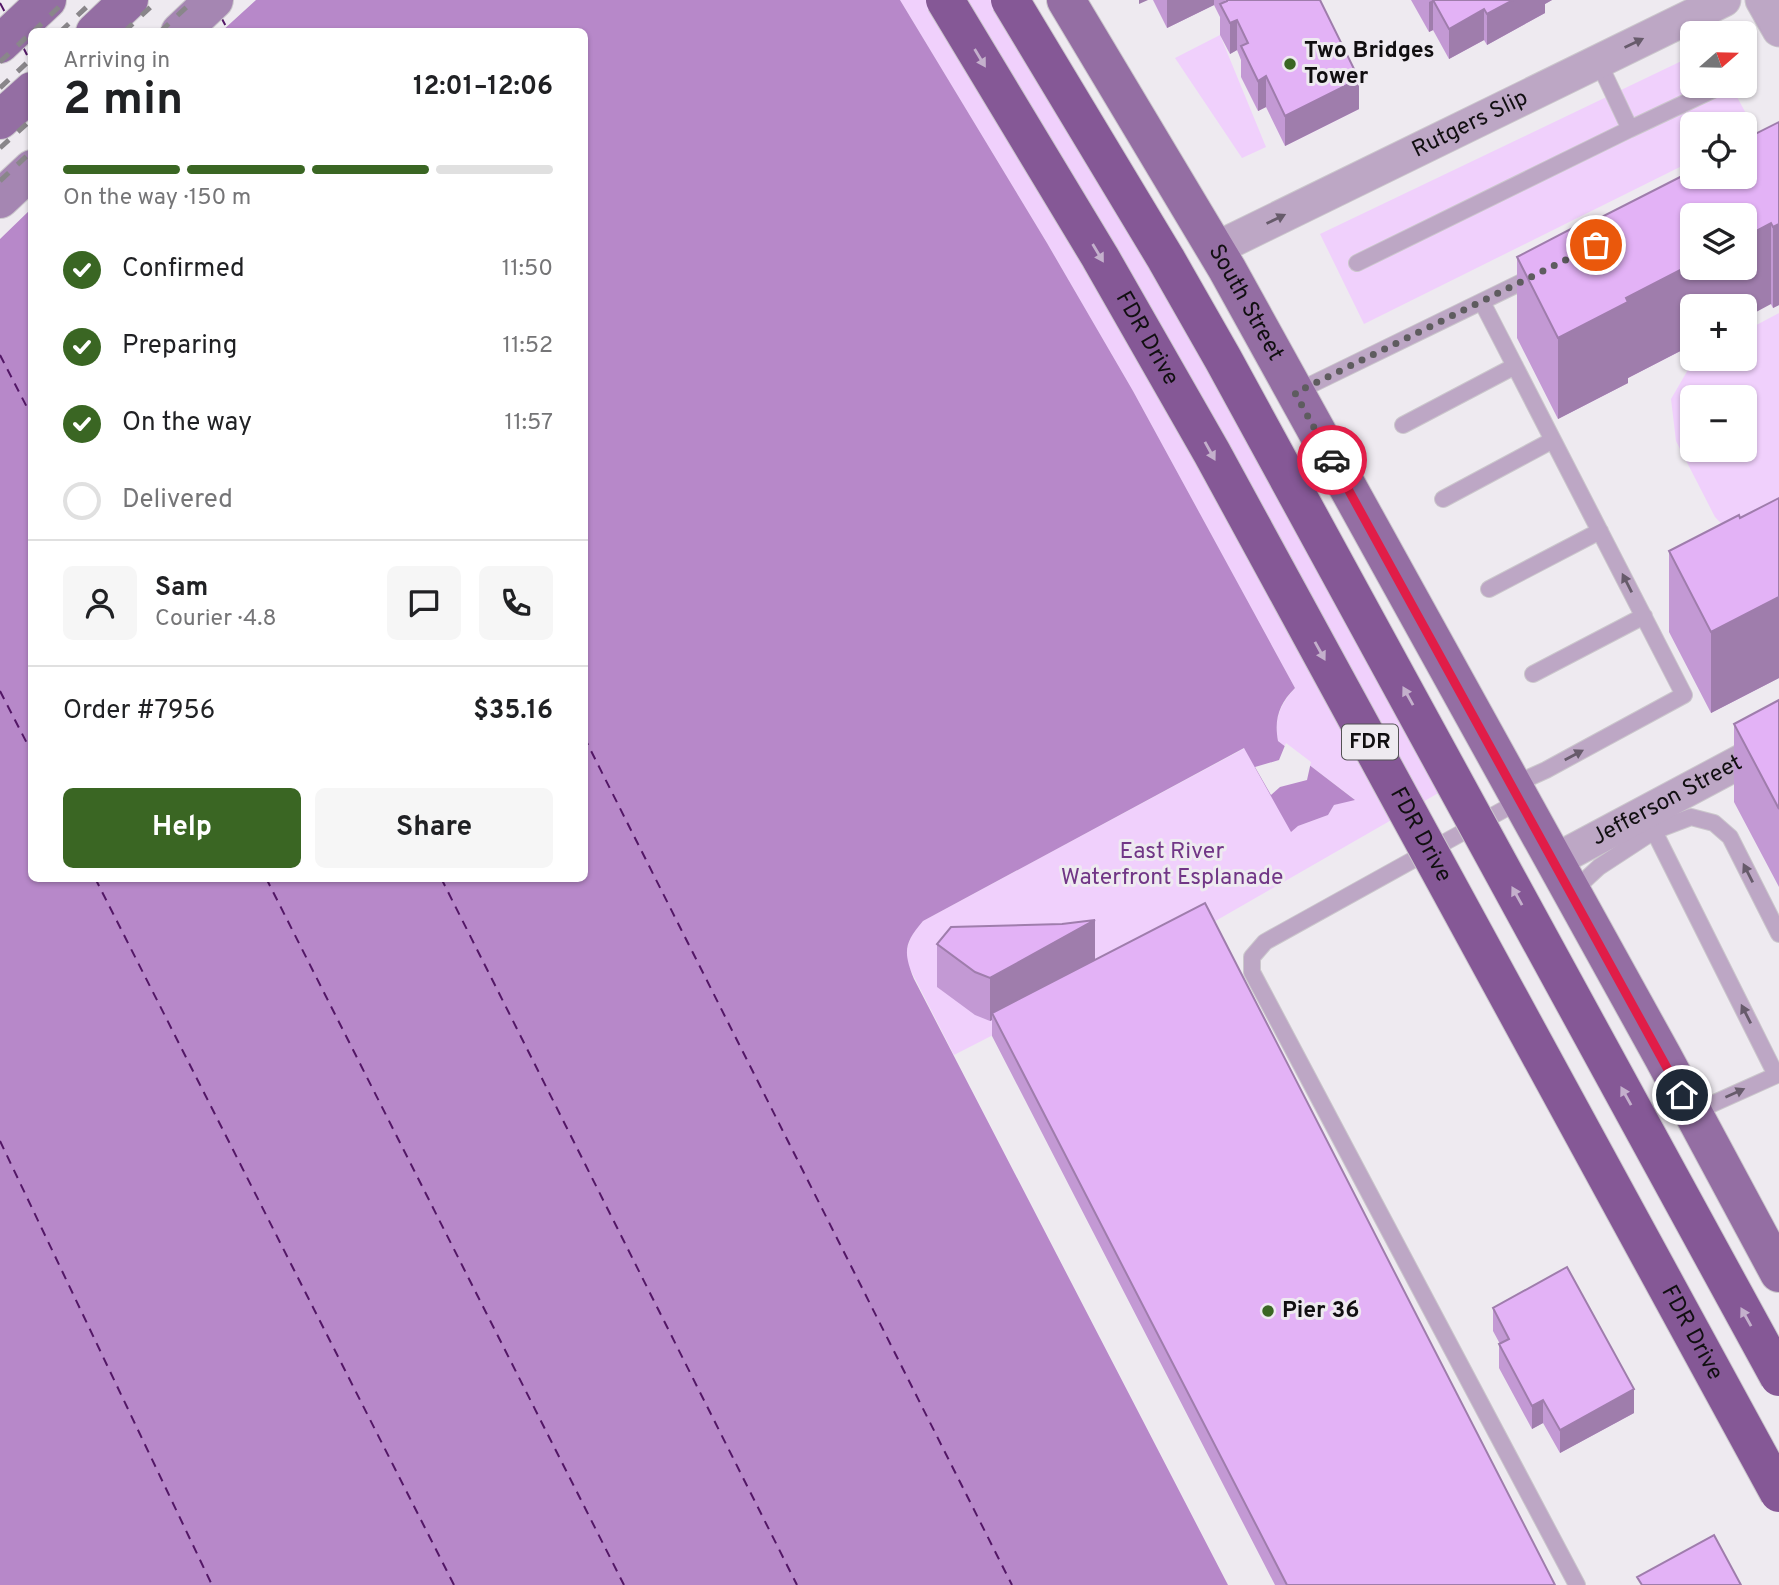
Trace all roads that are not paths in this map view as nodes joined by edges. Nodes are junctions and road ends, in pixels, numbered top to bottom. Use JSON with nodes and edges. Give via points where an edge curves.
{"nodes":[{"id":1,"x":47,"y":0,"type":"edge"},
{"id":2,"x":129,"y":0,"type":"edge"},
{"id":3,"x":214,"y":0,"type":"edge"},
{"id":4,"x":945,"y":0,"type":"edge"},
{"id":5,"x":1010,"y":0,"type":"edge"},
{"id":6,"x":1066,"y":0,"type":"edge"},
{"id":7,"x":1724,"y":0,"type":"edge"},
{"id":8,"x":1762,"y":0,"type":"edge"},
{"id":9,"x":99,"y":28,"type":"edge"},
{"id":10,"x":184,"y":28,"type":"edge"},
{"id":11,"x":1779,"y":30,"type":"edge"},
{"id":12,"x":0,"y":44,"type":"edge"},
{"id":13,"x":1598,"y":61,"type":"junction"},
{"id":14,"x":28,"y":94,"type":"edge"},
{"id":15,"x":1696,"y":98,"type":"edge"},
{"id":16,"x":0,"y":120,"type":"edge"},
{"id":17,"x":1630,"y":129,"type":"junction"},
{"id":18,"x":28,"y":173,"type":"edge"},
{"id":19,"x":0,"y":199,"type":"edge"},
{"id":20,"x":1215,"y":249,"type":"junction"},
{"id":21,"x":1357,"y":263,"type":"dead end"},
{"id":22,"x":1553,"y":266,"type":"edge"},
{"id":23,"x":1482,"y":302,"type":"junction"},
{"id":24,"x":1515,"y":366,"type":"junction"},
{"id":25,"x":1295,"y":393,"type":"junction"},
{"id":26,"x":1403,"y":425,"type":"dead end"},
{"id":27,"x":1553,"y":440,"type":"junction"},
{"id":28,"x":1443,"y":499,"type":"dead end"},
{"id":29,"x":1600,"y":531,"type":"junction"},
{"id":30,"x":1489,"y":589,"type":"dead end"},
{"id":31,"x":1644,"y":616,"type":"junction"},
{"id":32,"x":1533,"y":674,"type":"dead end"},
{"id":33,"x":1779,"y":741,"type":"edge"},
{"id":34,"x":1517,"y":793,"type":"junction"},
{"id":35,"x":1654,"y":831,"type":"junction"},
{"id":36,"x":1563,"y":877,"type":"junction"},
{"id":37,"x":1779,"y":934,"type":"edge"},
{"id":38,"x":1778,"y":1074,"type":"edge"},
{"id":39,"x":1692,"y":1114,"type":"junction"},
{"id":40,"x":1779,"y":1273,"type":"edge"},
{"id":41,"x":1779,"y":1377,"type":"edge"},
{"id":42,"x":1779,"y":1493,"type":"edge"},
{"id":43,"x":1577,"y":1585,"type":"edge"}],
"edges":[{"from":1,"to":12,"type":"main road"},
{"from":2,"to":9,"type":"main road"},
{"from":3,"to":10,"type":"main road"},
{"from":4,"to":42,"type":"highway","name":"FDR Drive","number":"FDR","one_way":true,"bridge":true,"via":[[1212,453]]},
{"from":41,"to":5,"type":"highway","number":"FDR","one_way":true,"bridge":true,"via":[[1223,359]]},
{"from":6,"to":20,"type":"main road","name":"South Street"},
{"from":13,"to":7,"type":"street","name":"Rutgers Slip","one_way":true},
{"from":8,"to":11,"type":"street"},
{"from":13,"to":17,"type":"lane"},
{"from":20,"to":13,"type":"street","name":"Rutgers Slip","one_way":true},
{"from":14,"to":16,"type":"main road"},
{"from":15,"to":17,"type":"lane"},
{"from":17,"to":21,"type":"lane"},
{"from":18,"to":19,"type":"main road"},
{"from":20,"to":25,"type":"main road","name":"South Street"},
{"from":22,"to":23,"type":"lane"},
{"from":23,"to":24,"type":"lane"},
{"from":23,"to":25,"type":"lane"},
{"from":24,"to":26,"type":"lane"},
{"from":24,"to":27,"type":"lane"},
{"from":25,"to":34,"type":"main road","name":"South Street"},
{"from":27,"to":28,"type":"lane"},
{"from":27,"to":29,"type":"lane"},
{"from":29,"to":30,"type":"lane"},
{"from":31,"to":29,"type":"lane","one_way":true},
{"from":31,"to":32,"type":"lane"},
{"from":34,"to":31,"type":"lane","one_way":true,"via":[[1546,770],[1684,695]]},
{"from":33,"to":36,"type":"street","name":"Jefferson Street"},
{"from":34,"to":36,"type":"main road","name":"South Street"},
{"from":34,"to":43,"type":"lane","via":[[1265,942],[1252,957],[1252,972]]},
{"from":35,"to":36,"type":"lane","via":[[1599,867]]},
{"from":37,"to":35,"type":"lane","one_way":true,"via":[[1730,837],[1714,822],[1691,817]]},
{"from":38,"to":35,"type":"lane","one_way":true},
{"from":36,"to":39,"type":"main road","name":"South Street"},
{"from":39,"to":38,"type":"lane","one_way":true},
{"from":39,"to":40,"type":"main road","name":"South Street"}]}
